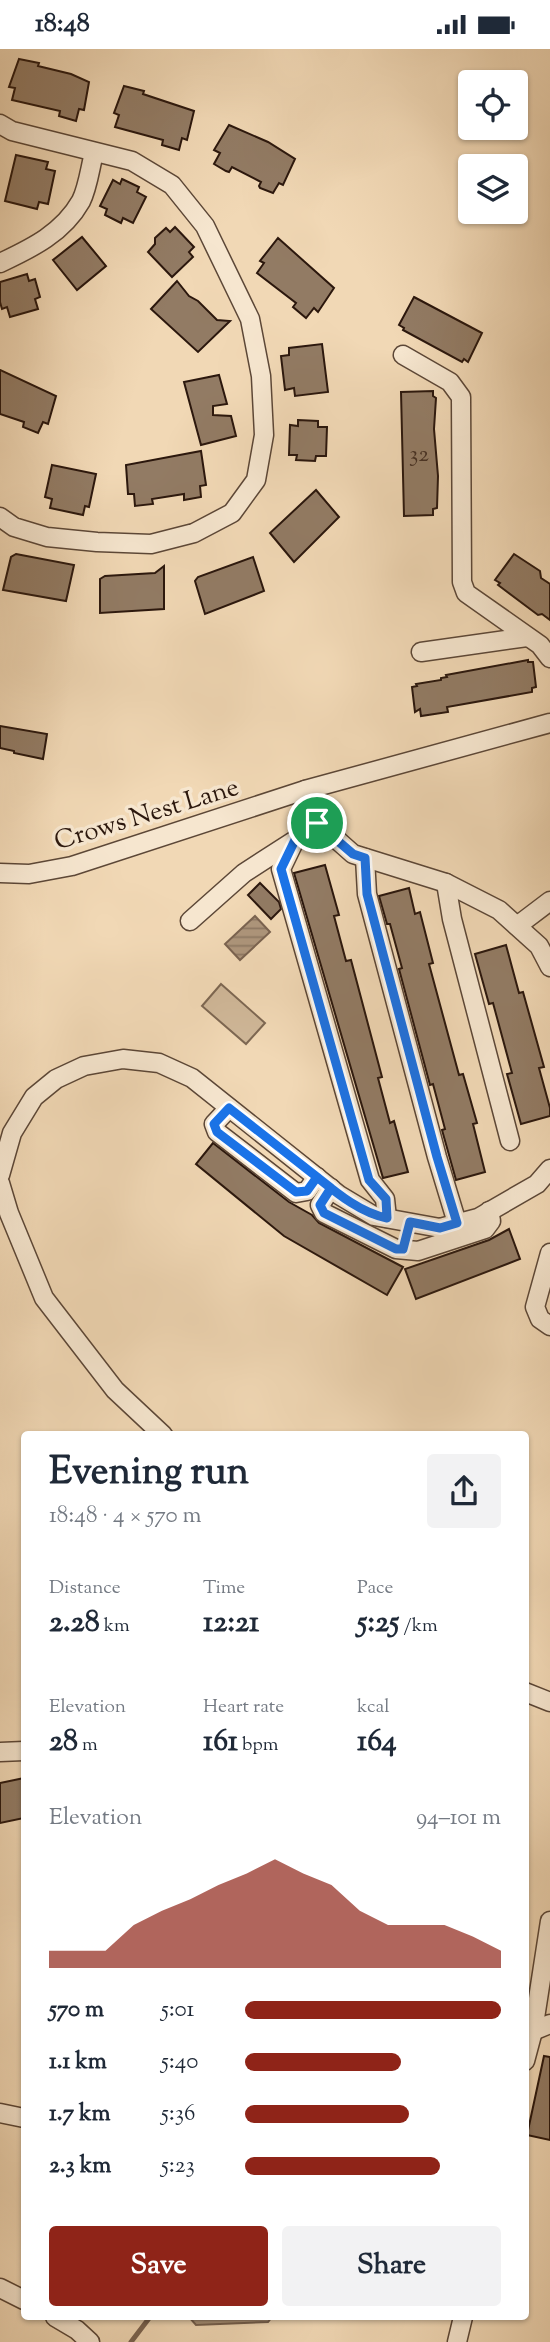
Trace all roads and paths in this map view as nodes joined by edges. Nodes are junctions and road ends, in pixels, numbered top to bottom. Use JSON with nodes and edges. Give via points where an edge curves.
{"nodes":[{"id":1,"x":0,"y":124,"type":"edge"},
{"id":2,"x":94,"y":153,"type":"junction"},
{"id":3,"x":0,"y":263,"type":"edge"},
{"id":4,"x":403,"y":355,"type":"dead end"},
{"id":5,"x":0,"y":517,"type":"edge"},
{"id":6,"x":527,"y":637,"type":"junction"},
{"id":7,"x":421,"y":652,"type":"dead end"},
{"id":8,"x":550,"y":658,"type":"edge"},
{"id":9,"x":550,"y":723,"type":"edge"},
{"id":10,"x":305,"y":790,"type":"junction"},
{"id":11,"x":317,"y":823,"type":"junction"},
{"id":12,"x":295,"y":840,"type":"junction"},
{"id":13,"x":365,"y":858,"type":"junction"},
{"id":14,"x":0,"y":873,"type":"edge"},
{"id":15,"x":446,"y":884,"type":"junction"},
{"id":16,"x":550,"y":901,"type":"edge"},
{"id":17,"x":190,"y":921,"type":"dead end"},
{"id":18,"x":517,"y":926,"type":"junction"},
{"id":19,"x":550,"y":967,"type":"edge"},
{"id":20,"x":229,"y":1108,"type":"junction"},
{"id":21,"x":510,"y":1141,"type":"dead end"},
{"id":22,"x":550,"y":1169,"type":"edge"},
{"id":23,"x":0,"y":1175,"type":"edge"},
{"id":24,"x":324,"y":1183,"type":"junction"},
{"id":25,"x":0,"y":1184,"type":"edge"},
{"id":26,"x":489,"y":1211,"type":"junction"},
{"id":27,"x":387,"y":1218,"type":"junction"},
{"id":28,"x":410,"y":1222,"type":"junction"},
{"id":29,"x":457,"y":1223,"type":"junction"},
{"id":30,"x":403,"y":1249,"type":"junction"},
{"id":31,"x":550,"y":1253,"type":"edge"},
{"id":32,"x":550,"y":1326,"type":"edge"},
{"id":33,"x":159,"y":1431,"type":"edge"},
{"id":34,"x":529,"y":1694,"type":"edge"},
{"id":35,"x":550,"y":1702,"type":"edge"},
{"id":36,"x":21,"y":1751,"type":"edge"},
{"id":37,"x":0,"y":1752,"type":"edge"},
{"id":38,"x":550,"y":1921,"type":"edge"},
{"id":39,"x":550,"y":2024,"type":"edge"},
{"id":40,"x":533,"y":2031,"type":"junction"},
{"id":41,"x":529,"y":2046,"type":"edge"},
{"id":42,"x":0,"y":2113,"type":"edge"},
{"id":43,"x":21,"y":2117,"type":"edge"},
{"id":44,"x":0,"y":2288,"type":"edge"},
{"id":45,"x":21,"y":2298,"type":"edge"},
{"id":46,"x":61,"y":2320,"type":"edge"},
{"id":47,"x":462,"y":2320,"type":"edge"},
{"id":48,"x":82,"y":2330,"type":"edge"},
{"id":49,"x":457,"y":2342,"type":"edge"}],
"edges":[{"from":1,"to":2,"type":"street"},
{"from":2,"to":3,"type":"street","via":[[82,199],[65,224],[40,244]]},
{"from":2,"to":5,"type":"street","via":[[132,162],[172,185],[205,226],[229,272],[250,319],[261,376],[264,435],[256,480],[232,513],[194,533],[151,544],[47,537],[13,527]]},
{"from":4,"to":6,"type":"street","via":[[450,382],[461,397],[462,582],[466,593]]},
{"from":6,"to":7,"type":"street"},
{"from":6,"to":8,"type":"street"},
{"from":9,"to":10,"type":"street","name":"Crows Nest Lane"},
{"from":10,"to":11,"type":"street"},
{"from":10,"to":14,"type":"street","name":"Crows Nest Lane","via":[[72,866],[29,874]]},
{"from":11,"to":12,"type":"street"},
{"from":11,"to":13,"type":"street","via":[[353,854]]},
{"from":12,"to":17,"type":"street","via":[[244,873]]},
{"from":12,"to":27,"type":"street","via":[[281,869],[369,1180],[386,1199]]},
{"from":13,"to":15,"type":"street"},
{"from":13,"to":29,"type":"street","via":[[367,894]]},
{"from":15,"to":18,"type":"street","via":[[499,910]]},
{"from":15,"to":21,"type":"street"},
{"from":16,"to":18,"type":"street"},
{"from":18,"to":19,"type":"street","via":[[539,946]]},
{"from":20,"to":23,"type":"street","via":[[191,1078],[159,1063],[122,1059],[84,1066],[56,1079],[34,1097],[12,1133]]},
{"from":20,"to":24,"type":"street"},
{"from":20,"to":24,"type":"street","via":[[214,1124],[217,1132],[296,1192]]},
{"from":22,"to":26,"type":"street","via":[[537,1184]]},
{"from":24,"to":27,"type":"street","via":[[374,1216]]},
{"from":24,"to":30,"type":"street","via":[[320,1205],[324,1213]]},
{"from":25,"to":33,"type":"street","via":[[44,1298],[115,1390]]},
{"from":26,"to":29,"type":"street"},
{"from":26,"to":30,"type":"street","via":[[491,1221],[485,1229],[418,1251]]},
{"from":27,"to":28,"type":"street"},
{"from":28,"to":29,"type":"street","via":[[440,1228]]},
{"from":28,"to":30,"type":"street"},
{"from":31,"to":32,"type":"street","via":[[535,1307],[540,1319]]},
{"from":34,"to":35,"type":"street"},
{"from":36,"to":37,"type":"street"},
{"from":38,"to":40,"type":"street"},
{"from":39,"to":40,"type":"street"},
{"from":40,"to":41,"type":"street"},
{"from":42,"to":43,"type":"street"},
{"from":44,"to":45,"type":"street"},
{"from":46,"to":48,"type":"street"},
{"from":47,"to":49,"type":"street"}]}
